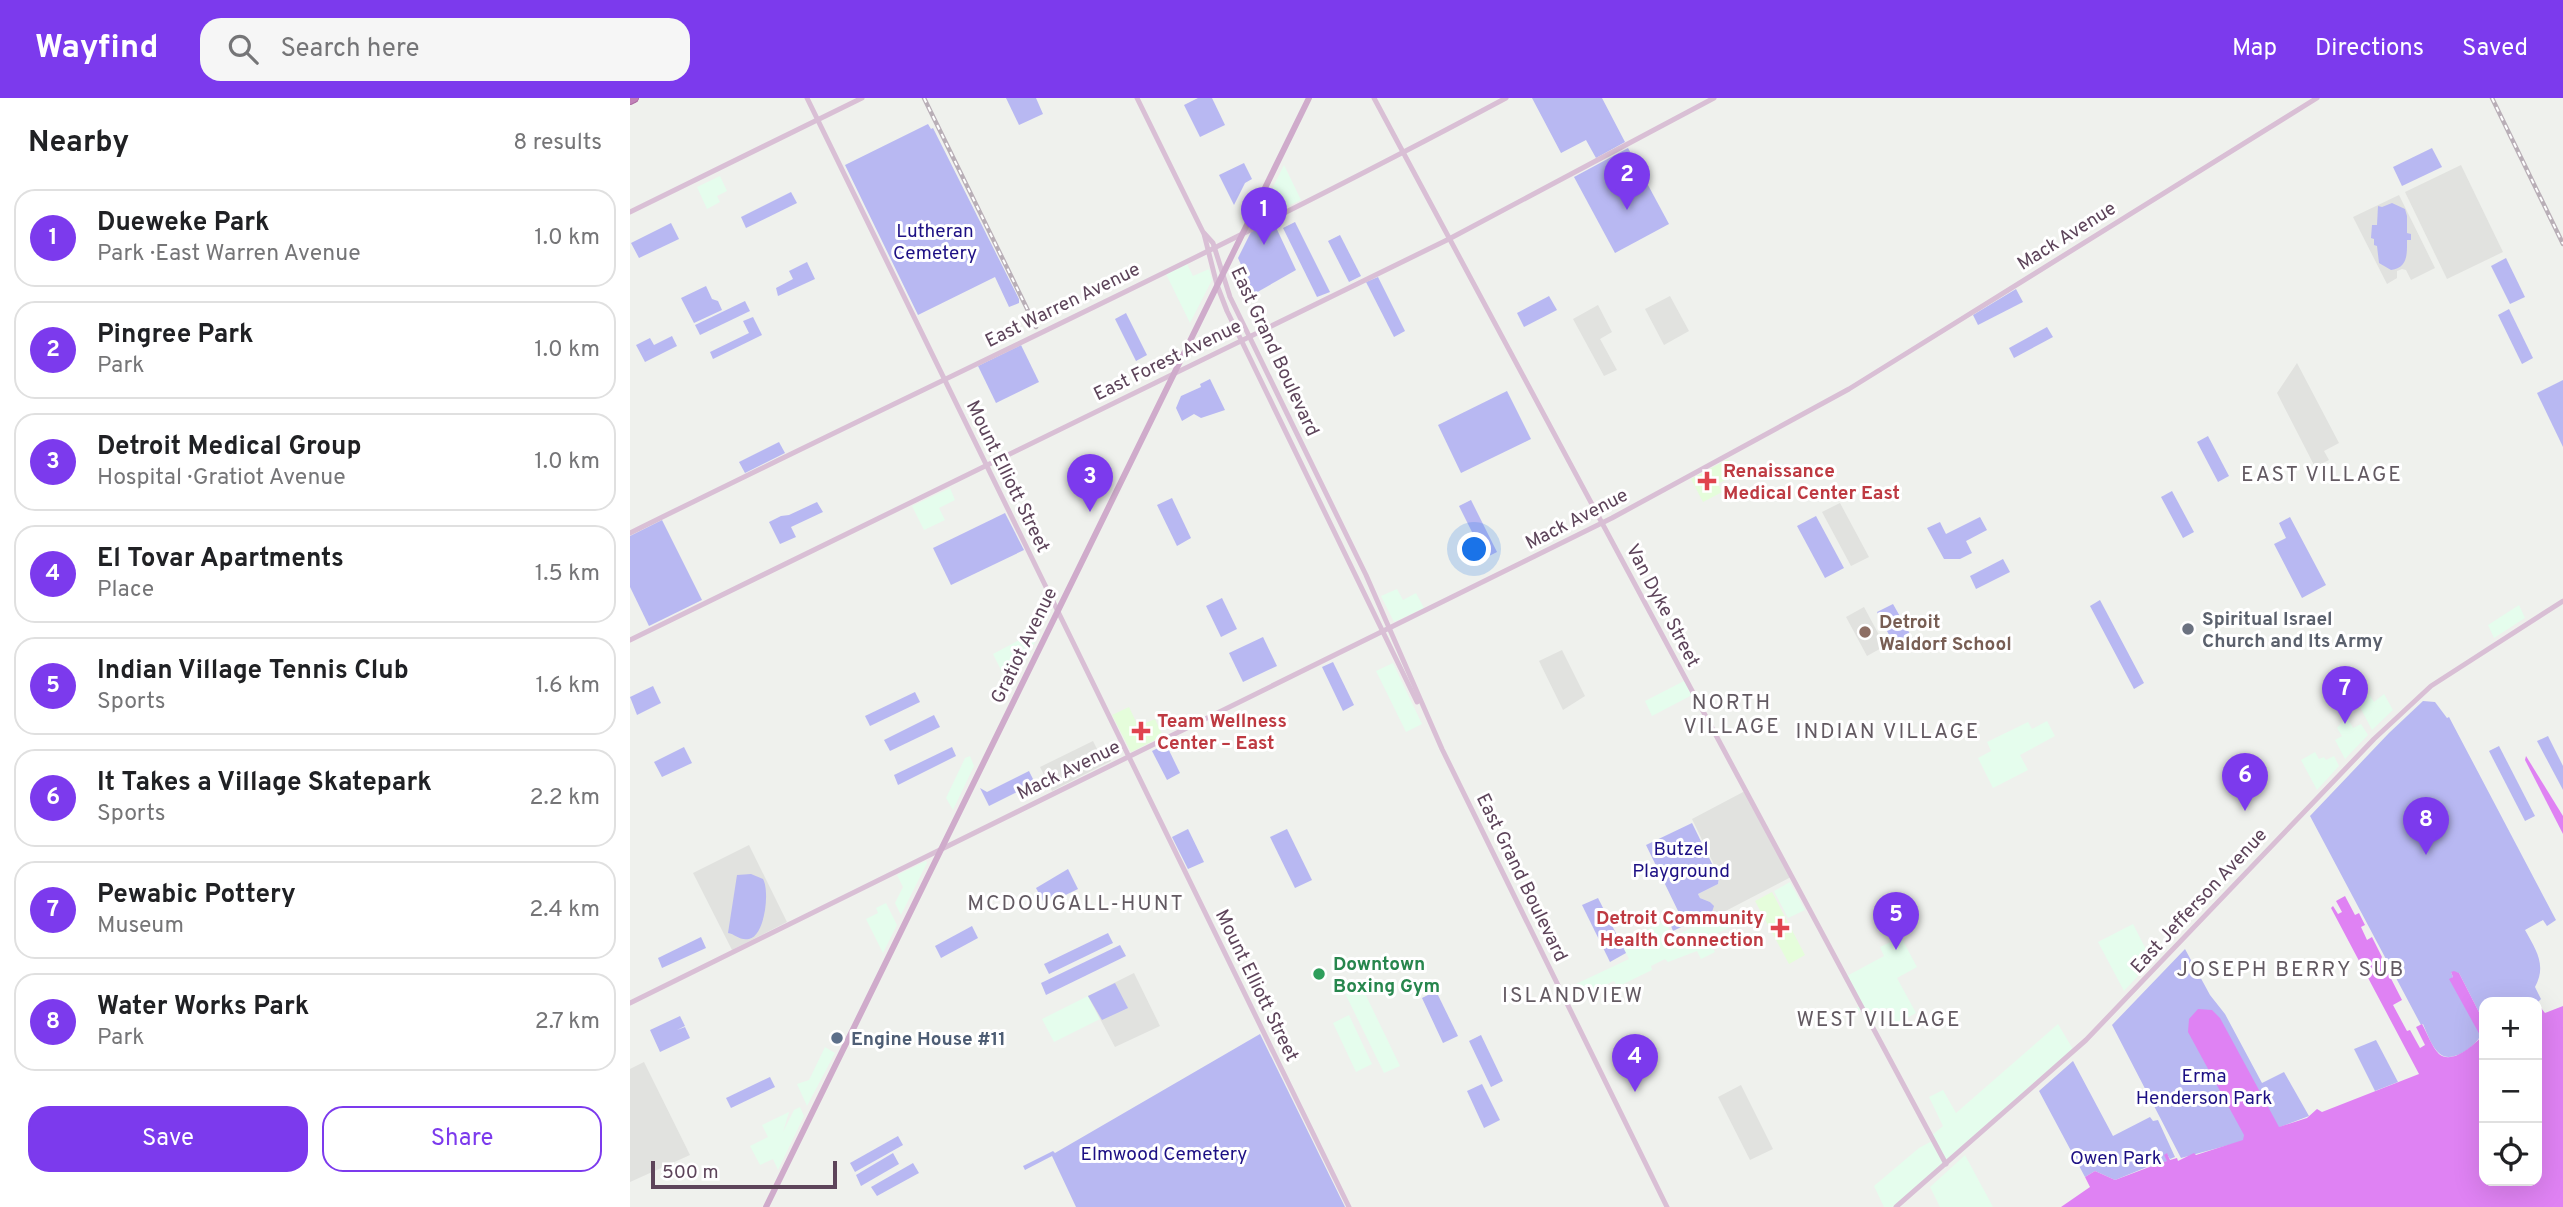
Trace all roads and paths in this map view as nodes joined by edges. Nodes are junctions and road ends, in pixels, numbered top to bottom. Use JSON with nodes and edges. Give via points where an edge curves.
{"nodes":[{"id":1,"x":807,"y":98,"type":"edge"},
{"id":2,"x":862,"y":98,"type":"edge"},
{"id":3,"x":1137,"y":98,"type":"edge"},
{"id":4,"x":1309,"y":98,"type":"edge"},
{"id":5,"x":1374,"y":98,"type":"edge"},
{"id":6,"x":1506,"y":98,"type":"edge"},
{"id":7,"x":1714,"y":98,"type":"edge"},
{"id":8,"x":2317,"y":98,"type":"edge"},
{"id":9,"x":818,"y":120,"type":"junction"},
{"id":10,"x":1403,"y":153,"type":"junction"},
{"id":11,"x":630,"y":212,"type":"edge"},
{"id":12,"x":1203,"y":232,"type":"junction"},
{"id":13,"x":1243,"y":233,"type":"junction"},
{"id":14,"x":1449,"y":239,"type":"junction"},
{"id":15,"x":1214,"y":247,"type":"junction"},
{"id":16,"x":1207,"y":250,"type":"junction"},
{"id":17,"x":1217,"y":257,"type":"junction"},
{"id":18,"x":1210,"y":260,"type":"junction"},
{"id":19,"x":1222,"y":275,"type":"junction"},
{"id":20,"x":1217,"y":285,"type":"junction"},
{"id":21,"x":1229,"y":294,"type":"junction"},
{"id":22,"x":1221,"y":296,"type":"junction"},
{"id":23,"x":1236,"y":309,"type":"junction"},
{"id":24,"x":1227,"y":311,"type":"junction"},
{"id":25,"x":1249,"y":336,"type":"junction"},
{"id":26,"x":1241,"y":340,"type":"junction"},
{"id":27,"x":1255,"y":348,"type":"junction"},
{"id":28,"x":1247,"y":352,"type":"junction"},
{"id":29,"x":1174,"y":373,"type":"junction"},
{"id":30,"x":944,"y":379,"type":"junction"},
{"id":31,"x":986,"y":465,"type":"junction"},
{"id":32,"x":1602,"y":523,"type":"junction"},
{"id":33,"x":630,"y":533,"type":"edge"},
{"id":34,"x":1366,"y":575,"type":"junction"},
{"id":35,"x":1359,"y":581,"type":"junction"},
{"id":36,"x":2563,"y":601,"type":"edge"},
{"id":37,"x":1057,"y":611,"type":"junction"},
{"id":38,"x":1387,"y":630,"type":"junction"},
{"id":39,"x":630,"y":640,"type":"edge"},
{"id":40,"x":1129,"y":757,"type":"junction"},
{"id":41,"x":941,"y":850,"type":"junction"},
{"id":42,"x":630,"y":1003,"type":"edge"},
{"id":43,"x":1946,"y":1164,"type":"junction"},
{"id":44,"x":766,"y":1207,"type":"edge"},
{"id":45,"x":1349,"y":1207,"type":"edge"},
{"id":46,"x":1667,"y":1207,"type":"edge"},
{"id":47,"x":1896,"y":1207,"type":"edge"}],
"edges":[{"from":1,"to":9,"type":"main road","name":"Mount Elliott Street"},
{"from":2,"to":9,"type":"main road"},
{"from":3,"to":12,"type":"main road","name":"East Grand Boulevard"},
{"from":4,"to":13,"type":"main road","name":"Gratiot Avenue"},
{"from":5,"to":10,"type":"main road","name":"Van Dyke Street"},
{"from":6,"to":10,"type":"main road","name":"East Warren Avenue"},
{"from":7,"to":14,"type":"main road","name":"East Forest Avenue"},
{"from":8,"to":32,"type":"main road","name":"Mack Avenue","via":[[1849,389]]},
{"from":9,"to":11,"type":"main road"},
{"from":9,"to":30,"type":"main road","name":"Mount Elliott Street"},
{"from":10,"to":13,"type":"main road","name":"East Warren Avenue"},
{"from":10,"to":14,"type":"main road","name":"Van Dyke Street"},
{"from":12,"to":15,"type":"main road","name":"East Grand Boulevard"},
{"from":12,"to":16,"type":"main road","name":"East Grand Boulevard"},
{"from":13,"to":15,"type":"main road","name":"East Warren Avenue"},
{"from":13,"to":19,"type":"main road","name":"Gratiot Avenue"},
{"from":14,"to":25,"type":"main road","name":"East Forest Avenue"},
{"from":14,"to":32,"type":"main road","name":"Van Dyke Street"},
{"from":15,"to":16,"type":"main road","name":"East Warren Avenue"},
{"from":15,"to":17,"type":"main road","name":"East Grand Boulevard"},
{"from":16,"to":18,"type":"main road","name":"East Grand Boulevard"},
{"from":16,"to":30,"type":"main road","name":"East Warren Avenue"},
{"from":17,"to":18,"type":"main road"},
{"from":17,"to":19,"type":"main road","name":"East Grand Boulevard"},
{"from":18,"to":20,"type":"main road","name":"East Grand Boulevard"},
{"from":19,"to":20,"type":"main road","name":"Gratiot Avenue"},
{"from":19,"to":21,"type":"main road","name":"East Grand Boulevard"},
{"from":20,"to":22,"type":"main road","name":"East Grand Boulevard"},
{"from":20,"to":29,"type":"main road","name":"Gratiot Avenue"},
{"from":21,"to":22,"type":"main road"},
{"from":21,"to":23,"type":"main road","name":"East Grand Boulevard"},
{"from":22,"to":24,"type":"main road","name":"East Grand Boulevard"},
{"from":23,"to":24,"type":"main road"},
{"from":23,"to":25,"type":"main road","name":"East Grand Boulevard"},
{"from":24,"to":26,"type":"main road","name":"East Grand Boulevard"},
{"from":25,"to":26,"type":"main road","name":"East Forest Avenue"},
{"from":25,"to":27,"type":"main road","name":"East Grand Boulevard"},
{"from":26,"to":28,"type":"main road","name":"East Grand Boulevard"},
{"from":26,"to":29,"type":"main road","name":"East Forest Avenue"},
{"from":27,"to":28,"type":"main road"},
{"from":27,"to":34,"type":"main road","name":"East Grand Boulevard"},
{"from":28,"to":35,"type":"main road","name":"East Grand Boulevard"},
{"from":29,"to":31,"type":"main road","name":"East Forest Avenue"},
{"from":29,"to":37,"type":"main road","name":"Gratiot Avenue"},
{"from":30,"to":31,"type":"main road","name":"Mount Elliott Street"},
{"from":30,"to":33,"type":"main road","name":"East Warren Avenue"},
{"from":31,"to":37,"type":"main road","name":"Mount Elliott Street"},
{"from":31,"to":39,"type":"main road","name":"East Forest Avenue"},
{"from":32,"to":38,"type":"main road","name":"Mack Avenue"},
{"from":32,"to":43,"type":"main road","name":"Van Dyke Street"},
{"from":34,"to":35,"type":"main road"},
{"from":34,"to":38,"type":"main road","name":"East Grand Boulevard"},
{"from":35,"to":38,"type":"main road","name":"East Grand Boulevard"},
{"from":36,"to":43,"type":"main road","name":"East Jefferson Avenue","via":[[2423,691],[2087,1040]]},
{"from":37,"to":40,"type":"main road","name":"Mount Elliott Street"},
{"from":37,"to":41,"type":"main road","name":"Gratiot Avenue"},
{"from":38,"to":40,"type":"main road","name":"Mack Avenue"},
{"from":38,"to":46,"type":"main road","name":"East Grand Boulevard"},
{"from":40,"to":41,"type":"main road","name":"Mack Avenue"},
{"from":40,"to":45,"type":"main road","name":"Mount Elliott Street"},
{"from":41,"to":42,"type":"main road","name":"Mack Avenue"},
{"from":41,"to":44,"type":"main road","name":"Gratiot Avenue"},
{"from":43,"to":47,"type":"main road","name":"East Jefferson Avenue"}]}
